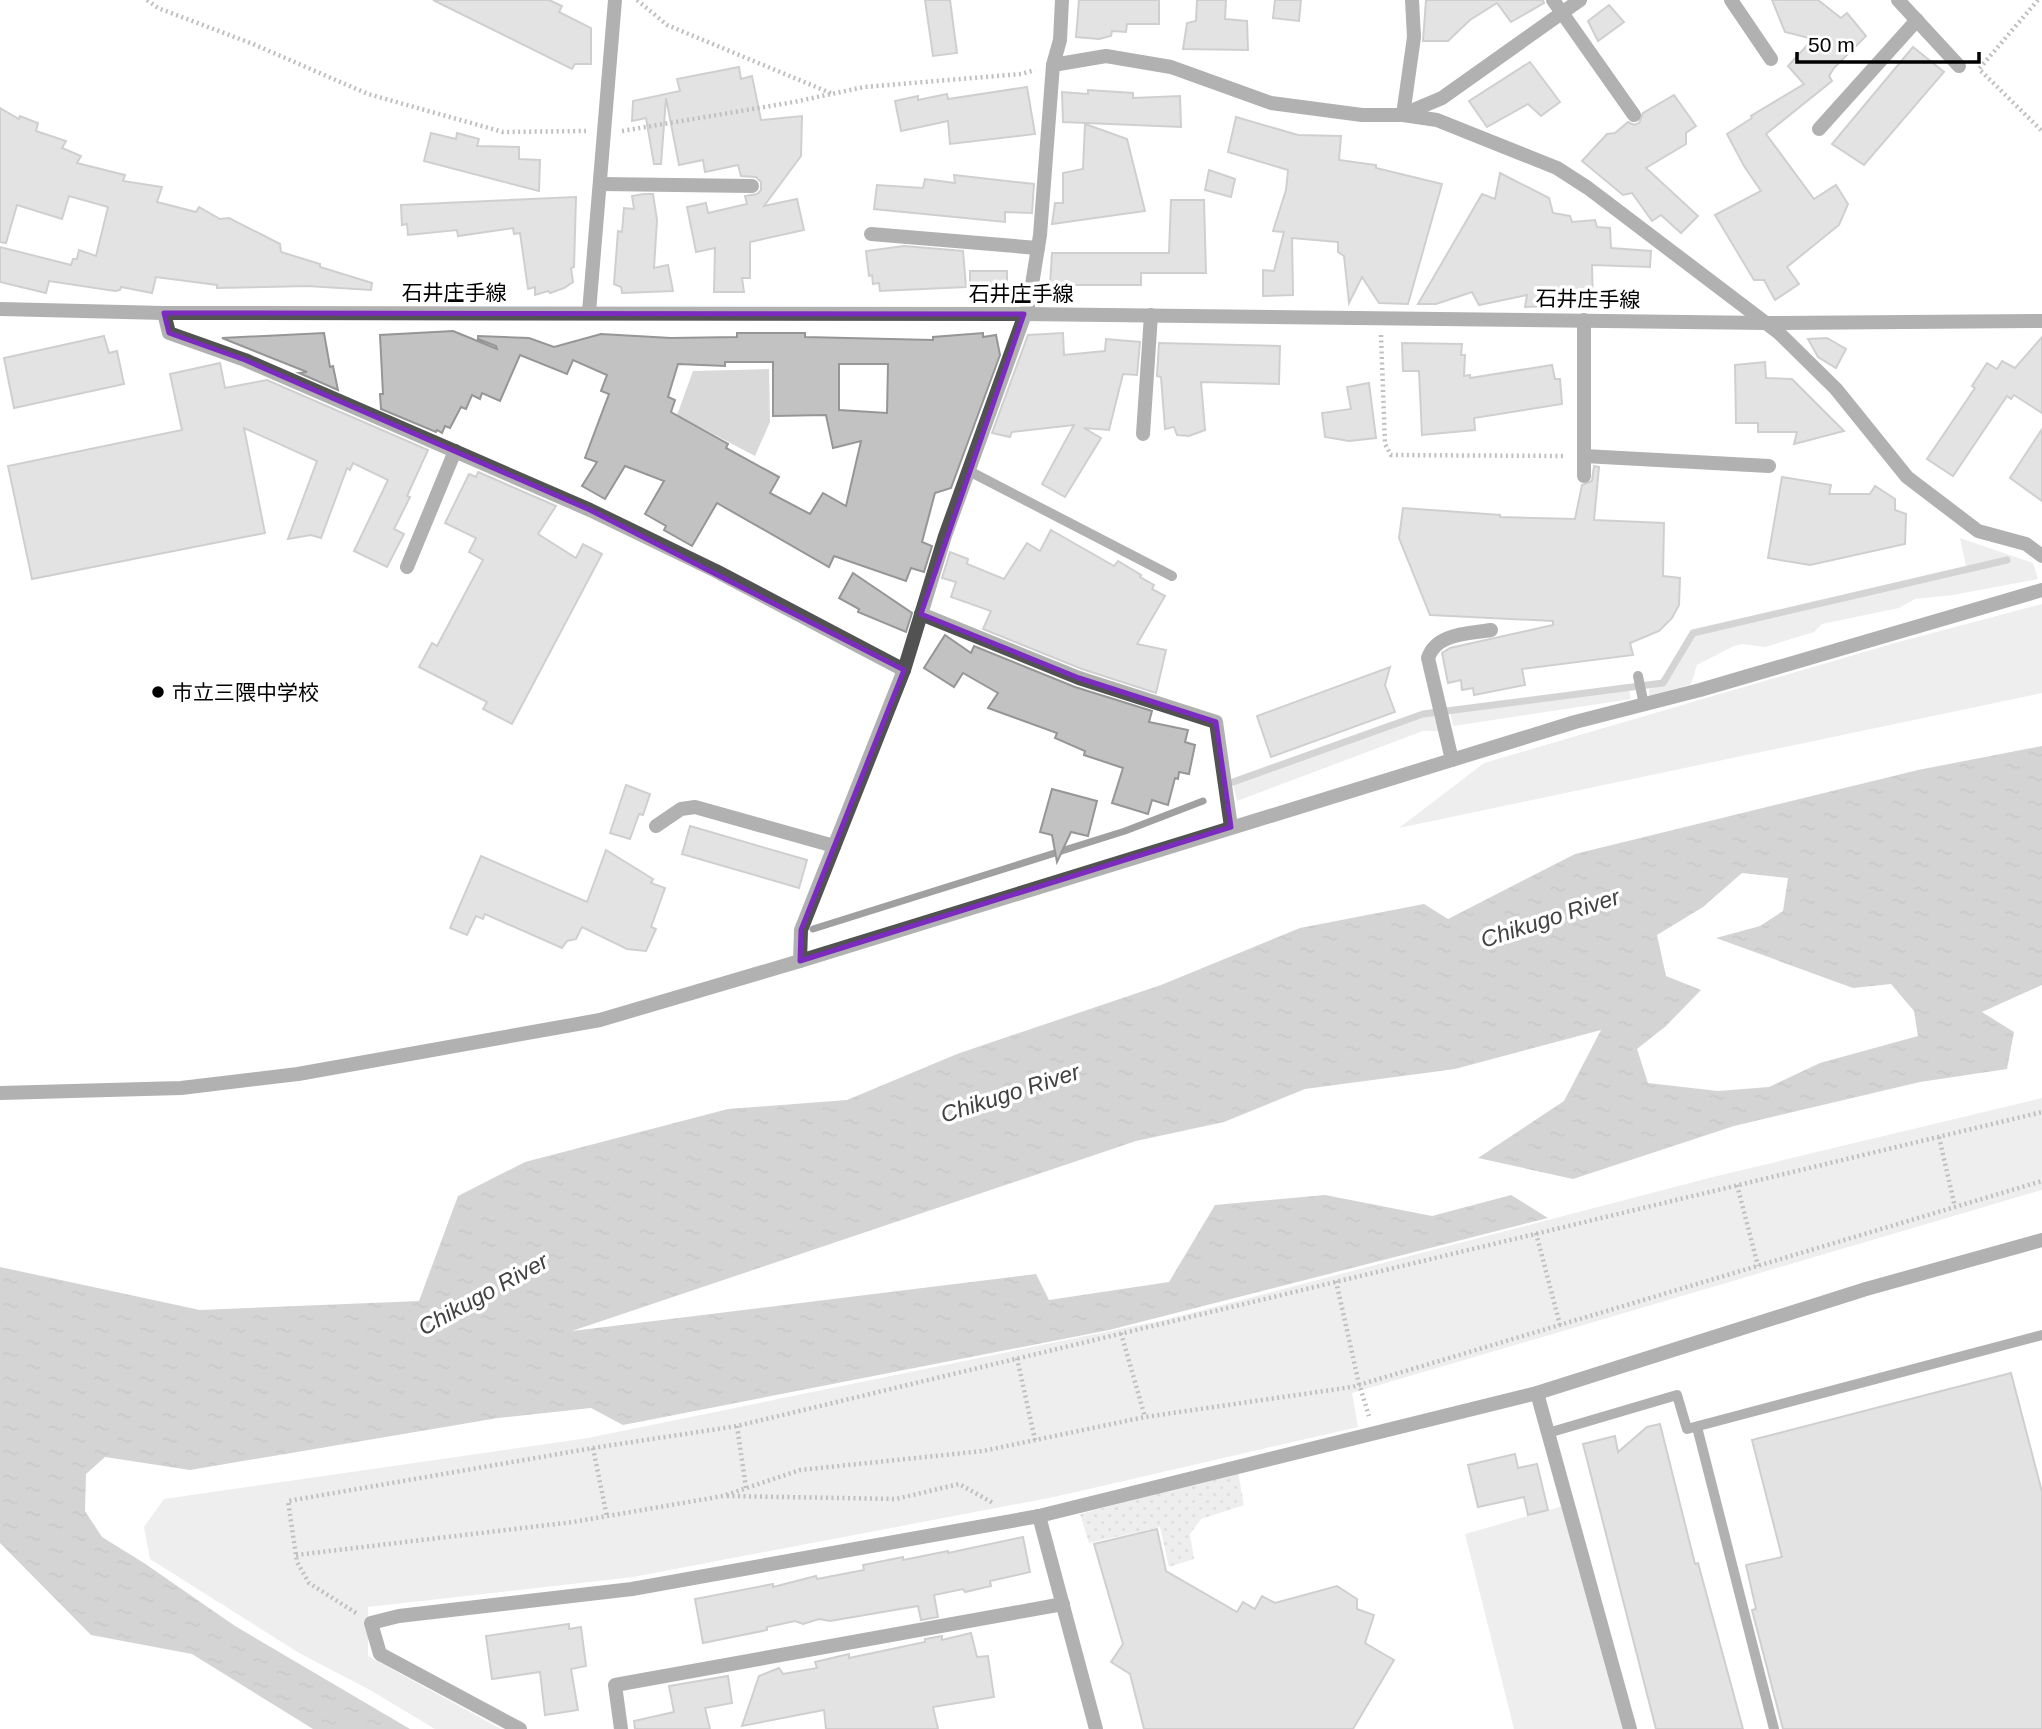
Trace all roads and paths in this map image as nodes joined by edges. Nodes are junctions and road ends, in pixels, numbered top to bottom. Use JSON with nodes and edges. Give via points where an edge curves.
{"nodes":[{"id":1,"x":147,"y":0,"type":"edge"},
{"id":2,"x":615,"y":0,"type":"edge"},
{"id":3,"x":637,"y":0,"type":"edge"},
{"id":4,"x":1062,"y":0,"type":"edge"},
{"id":5,"x":1412,"y":0,"type":"edge"},
{"id":6,"x":1553,"y":0,"type":"edge"},
{"id":7,"x":1580,"y":0,"type":"edge"},
{"id":8,"x":1731,"y":0,"type":"edge"},
{"id":9,"x":1898,"y":0,"type":"edge"},
{"id":10,"x":2038,"y":0,"type":"edge"},
{"id":11,"x":1562,"y":13,"type":"junction"},
{"id":12,"x":1917,"y":20,"type":"junction"},
{"id":13,"x":1771,"y":59,"type":"dead end"},
{"id":14,"x":1053,"y":65,"type":"junction"},
{"id":15,"x":1959,"y":66,"type":"dead end"},
{"id":16,"x":833,"y":94,"type":"junction"},
{"id":17,"x":1403,"y":115,"type":"junction"},
{"id":18,"x":1634,"y":115,"type":"dead end"},
{"id":19,"x":1819,"y":129,"type":"dead end"},
{"id":20,"x":604,"y":131,"type":"junction"},
{"id":21,"x":2042,"y":131,"type":"edge"},
{"id":22,"x":620,"y":132,"type":"dead end"},
{"id":23,"x":600,"y":184,"type":"junction"},
{"id":24,"x":752,"y":186,"type":"dead end"},
{"id":25,"x":871,"y":234,"type":"dead end"},
{"id":26,"x":1038,"y":248,"type":"junction"},
{"id":27,"x":0,"y":309,"type":"edge"},
{"id":28,"x":589,"y":312,"type":"junction"},
{"id":29,"x":164,"y":313,"type":"junction"},
{"id":30,"x":1024,"y":314,"type":"junction"},
{"id":31,"x":1151,"y":315,"type":"junction"},
{"id":32,"x":1584,"y":320,"type":"junction"},
{"id":33,"x":2042,"y":321,"type":"edge"},
{"id":34,"x":1766,"y":323,"type":"junction"},
{"id":35,"x":1380,"y":332,"type":"dead end"},
{"id":36,"x":1143,"y":433,"type":"dead end"},
{"id":37,"x":455,"y":451,"type":"junction"},
{"id":38,"x":1584,"y":456,"type":"junction"},
{"id":39,"x":1769,"y":466,"type":"dead end"},
{"id":40,"x":969,"y":471,"type":"junction"},
{"id":41,"x":1584,"y":476,"type":"dead end"},
{"id":42,"x":2042,"y":556,"type":"edge"},
{"id":43,"x":407,"y":567,"type":"dead end"},
{"id":44,"x":1172,"y":576,"type":"dead end"},
{"id":45,"x":2042,"y":590,"type":"edge"},
{"id":46,"x":921,"y":614,"type":"junction"},
{"id":47,"x":1491,"y":630,"type":"dead end"},
{"id":48,"x":904,"y":670,"type":"junction"},
{"id":49,"x":1638,"y":676,"type":"dead end"},
{"id":50,"x":1643,"y":701,"type":"junction"},
{"id":51,"x":1452,"y":760,"type":"junction"},
{"id":52,"x":656,"y":826,"type":"dead end"},
{"id":53,"x":1231,"y":827,"type":"junction"},
{"id":54,"x":834,"y":846,"type":"junction"},
{"id":55,"x":800,"y":961,"type":"junction"},
{"id":56,"x":0,"y":1093,"type":"edge"},
{"id":57,"x":2042,"y":1112,"type":"edge"},
{"id":58,"x":1939,"y":1137,"type":"junction"},
{"id":59,"x":2042,"y":1181,"type":"edge"},
{"id":60,"x":1737,"y":1185,"type":"junction"},
{"id":61,"x":1955,"y":1207,"type":"junction"},
{"id":62,"x":1536,"y":1233,"type":"junction"},
{"id":63,"x":2042,"y":1240,"type":"edge"},
{"id":64,"x":1758,"y":1266,"type":"junction"},
{"id":65,"x":1336,"y":1281,"type":"junction"},
{"id":66,"x":1560,"y":1325,"type":"junction"},
{"id":67,"x":1121,"y":1333,"type":"junction"},
{"id":68,"x":2042,"y":1335,"type":"edge"},
{"id":69,"x":1017,"y":1357,"type":"junction"},
{"id":70,"x":1359,"y":1384,"type":"junction"},
{"id":71,"x":1537,"y":1393,"type":"junction"},
{"id":72,"x":1145,"y":1417,"type":"junction"},
{"id":73,"x":737,"y":1426,"type":"junction"},
{"id":74,"x":1697,"y":1427,"type":"junction"},
{"id":75,"x":1374,"y":1433,"type":"junction"},
{"id":76,"x":1548,"y":1433,"type":"junction"},
{"id":77,"x":1035,"y":1440,"type":"junction"},
{"id":78,"x":593,"y":1448,"type":"junction"},
{"id":79,"x":746,"y":1488,"type":"junction"},
{"id":80,"x":723,"y":1496,"type":"junction"},
{"id":81,"x":1039,"y":1516,"type":"junction"},
{"id":82,"x":607,"y":1517,"type":"junction"},
{"id":83,"x":1021,"y":1519,"type":"junction"},
{"id":84,"x":296,"y":1555,"type":"junction"},
{"id":85,"x":1063,"y":1604,"type":"junction"},
{"id":86,"x":371,"y":1623,"type":"junction"},
{"id":87,"x":520,"y":1729,"type":"edge"},
{"id":88,"x":621,"y":1729,"type":"edge"},
{"id":89,"x":1096,"y":1729,"type":"edge"},
{"id":90,"x":1630,"y":1729,"type":"edge"},
{"id":91,"x":1774,"y":1729,"type":"edge"}],
"edges":[{"from":1,"to":20,"type":"path","via":[[368,94],[503,132]]},
{"from":2,"to":20,"type":"street"},
{"from":3,"to":16,"type":"path","via":[[667,25]]},
{"from":4,"to":14,"type":"street","via":[[1060,40]]},
{"from":5,"to":17,"type":"street","via":[[1414,37]]},
{"from":6,"to":11,"type":"street"},
{"from":7,"to":11,"type":"street"},
{"from":8,"to":13,"type":"street"},
{"from":9,"to":12,"type":"street"},
{"from":10,"to":21,"type":"path","via":[[1979,69]]},
{"from":11,"to":17,"type":"street","via":[[1442,98]]},
{"from":11,"to":18,"type":"street"},
{"from":12,"to":15,"type":"street"},
{"from":12,"to":19,"type":"street"},
{"from":14,"to":16,"type":"path","via":[[1021,74],[864,87]]},
{"from":14,"to":17,"type":"street","via":[[1105,56],[1171,66],[1270,103],[1362,115]]},
{"from":14,"to":26,"type":"street"},
{"from":16,"to":22,"type":"path"},
{"from":17,"to":34,"type":"street","via":[[1437,120],[1557,168]]},
{"from":20,"to":23,"type":"street"},
{"from":23,"to":24,"type":"street"},
{"from":23,"to":28,"type":"street"},
{"from":25,"to":26,"type":"street"},
{"from":26,"to":30,"type":"street"},
{"from":27,"to":29,"type":"street","name":"石井庄手線"},
{"from":28,"to":29,"type":"street","name":"石井庄手線"},
{"from":28,"to":30,"type":"street","name":"石井庄手線"},
{"from":29,"to":37,"type":"street","via":[[169,333],[244,360]]},
{"from":30,"to":31,"type":"street","name":"石井庄手線"},
{"from":30,"to":40,"type":"street"},
{"from":31,"to":32,"type":"street","name":"石井庄手線"},
{"from":31,"to":36,"type":"street"},
{"from":32,"to":34,"type":"street","name":"石井庄手線"},
{"from":32,"to":38,"type":"street"},
{"from":33,"to":34,"type":"street","name":"石井庄手線"},
{"from":34,"to":42,"type":"street","via":[[1836,389],[1907,477],[1978,531],[2026,544]]},
{"from":35,"to":38,"type":"path","via":[[1385,444],[1391,455]]},
{"from":37,"to":43,"type":"street"},
{"from":37,"to":48,"type":"street","via":[[716,571]]},
{"from":38,"to":39,"type":"street"},
{"from":38,"to":41,"type":"street"},
{"from":40,"to":44,"type":"lane"},
{"from":40,"to":46,"type":"street"},
{"from":45,"to":50,"type":"street"},
{"from":46,"to":48,"type":"street"},
{"from":46,"to":53,"type":"street","via":[[1079,678],[1216,722]]},
{"from":47,"to":51,"type":"street","via":[[1441,640],[1428,658]]},
{"from":48,"to":54,"type":"street"},
{"from":49,"to":50,"type":"lane"},
{"from":50,"to":51,"type":"street"},
{"from":51,"to":53,"type":"street"},
{"from":52,"to":54,"type":"street","via":[[681,809],[695,807]]},
{"from":53,"to":55,"type":"street"},
{"from":54,"to":55,"type":"street","via":[[801,930]]},
{"from":55,"to":56,"type":"street","via":[[600,1020],[298,1074],[181,1087]]},
{"from":57,"to":58,"type":"path"},
{"from":58,"to":60,"type":"path"},
{"from":58,"to":61,"type":"path"},
{"from":59,"to":61,"type":"path"},
{"from":60,"to":62,"type":"path"},
{"from":60,"to":64,"type":"path"},
{"from":61,"to":64,"type":"path"},
{"from":62,"to":65,"type":"path"},
{"from":62,"to":66,"type":"path"},
{"from":63,"to":71,"type":"street","via":[[1866,1289]]},
{"from":64,"to":66,"type":"path"},
{"from":65,"to":67,"type":"path"},
{"from":65,"to":70,"type":"path"},
{"from":66,"to":70,"type":"path"},
{"from":67,"to":69,"type":"path"},
{"from":67,"to":72,"type":"path"},
{"from":68,"to":74,"type":"lane"},
{"from":69,"to":73,"type":"path"},
{"from":69,"to":77,"type":"path"},
{"from":70,"to":72,"type":"path"},
{"from":70,"to":75,"type":"path"},
{"from":71,"to":75,"type":"street"},
{"from":71,"to":76,"type":"street"},
{"from":72,"to":77,"type":"path"},
{"from":73,"to":78,"type":"path"},
{"from":73,"to":79,"type":"path"},
{"from":74,"to":76,"type":"lane","via":[[1687,1430],[1677,1395]]},
{"from":74,"to":91,"type":"lane"},
{"from":75,"to":81,"type":"street"},
{"from":76,"to":90,"type":"street"},
{"from":77,"to":79,"type":"path","via":[[983,1451],[800,1470]]},
{"from":78,"to":82,"type":"path"},
{"from":78,"to":84,"type":"path","via":[[288,1500]]},
{"from":79,"to":80,"type":"path"},
{"from":80,"to":82,"type":"path"},
{"from":80,"to":83,"type":"path","via":[[896,1499],[959,1484]]},
{"from":81,"to":83,"type":"street"},
{"from":81,"to":85,"type":"street"},
{"from":82,"to":84,"type":"path"},
{"from":83,"to":86,"type":"street","via":[[632,1588]]},
{"from":84,"to":86,"type":"path","via":[[309,1583]]},
{"from":85,"to":88,"type":"street","via":[[615,1685]]},
{"from":85,"to":89,"type":"street"},
{"from":86,"to":87,"type":"street","via":[[380,1654]]}]}
